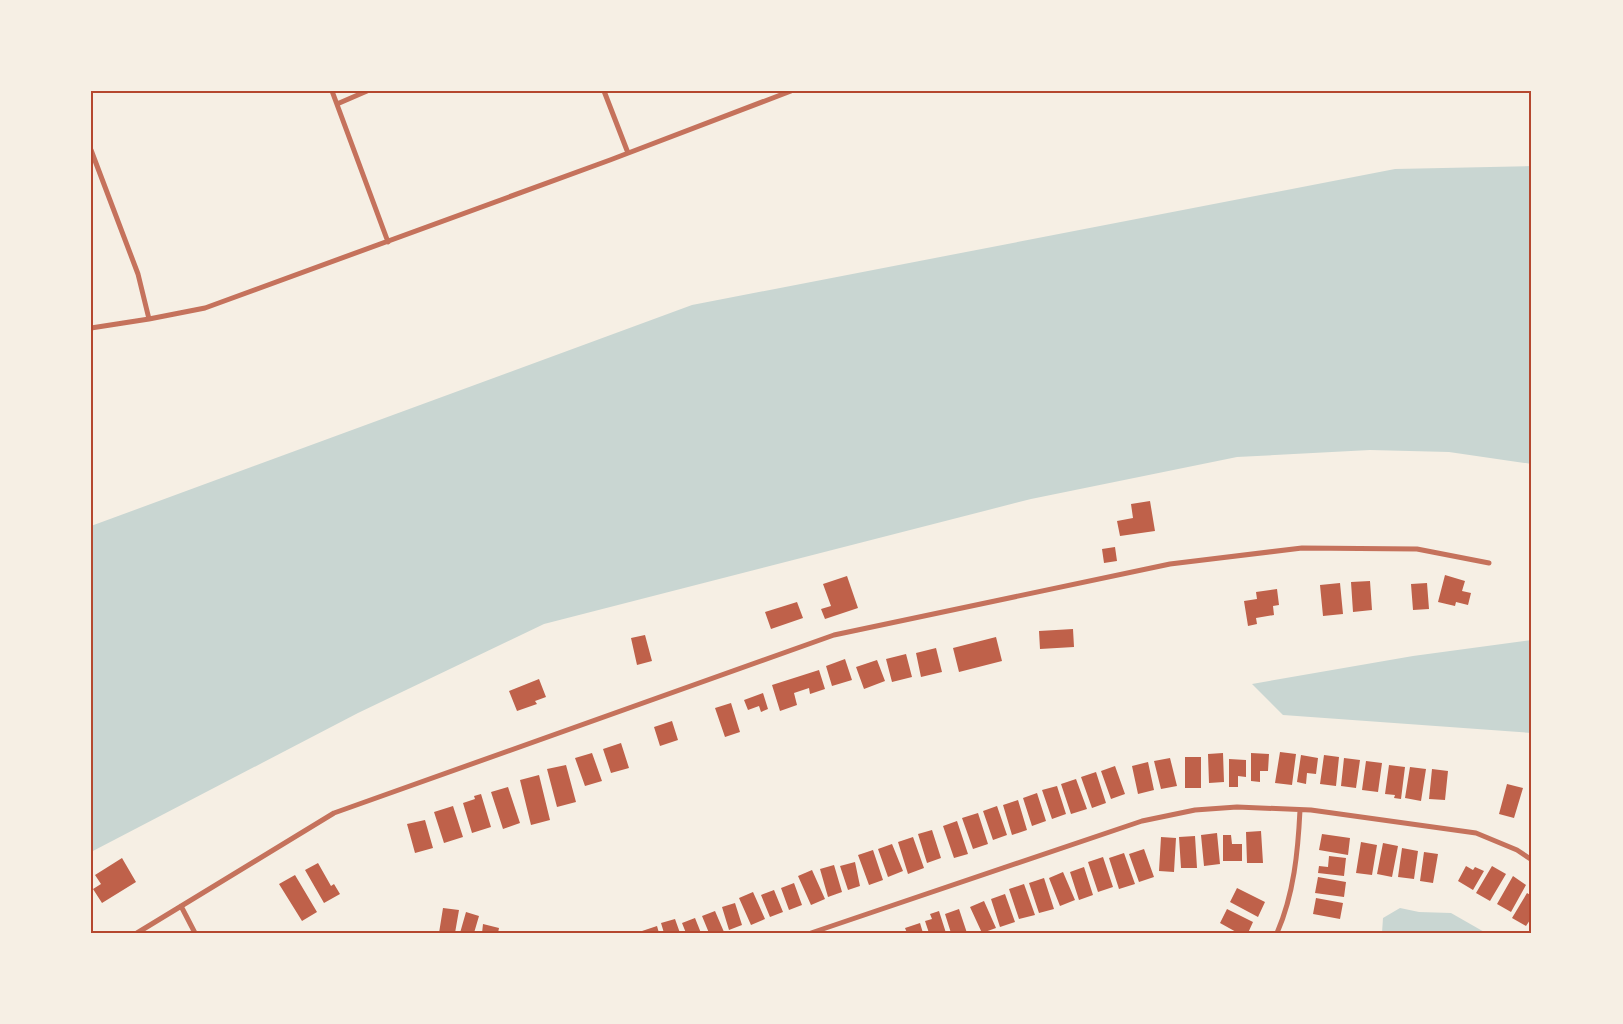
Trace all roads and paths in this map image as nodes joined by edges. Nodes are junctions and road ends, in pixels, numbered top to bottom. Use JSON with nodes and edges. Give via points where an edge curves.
{"nodes":[{"id":1,"x":332,"y":91,"type":"edge"},
{"id":2,"x":367,"y":91,"type":"edge"},
{"id":3,"x":604,"y":91,"type":"edge"},
{"id":4,"x":790,"y":91,"type":"edge"},
{"id":5,"x":337,"y":104,"type":"junction"},
{"id":6,"x":91,"y":150,"type":"edge"},
{"id":7,"x":628,"y":153,"type":"junction"},
{"id":8,"x":388,"y":242,"type":"junction"},
{"id":9,"x":149,"y":320,"type":"junction"},
{"id":10,"x":91,"y":328,"type":"edge"},
{"id":11,"x":1489,"y":563,"type":"dead end"},
{"id":12,"x":1300,"y":810,"type":"junction"},
{"id":13,"x":1532,"y":860,"type":"edge"},
{"id":14,"x":181,"y":906,"type":"junction"},
{"id":15,"x":137,"y":933,"type":"edge"},
{"id":16,"x":195,"y":933,"type":"edge"},
{"id":17,"x":811,"y":933,"type":"edge"},
{"id":18,"x":1277,"y":933,"type":"edge"}],
"edges":[{"from":1,"to":5,"type":"street"},
{"from":2,"to":5,"type":"street"},
{"from":3,"to":7,"type":"street"},
{"from":4,"to":7,"type":"street"},
{"from":5,"to":8,"type":"street"},
{"from":6,"to":9,"type":"street","via":[[138,274]]},
{"from":7,"to":8,"type":"street"},
{"from":8,"to":9,"type":"street","via":[[205,308]]},
{"from":9,"to":10,"type":"street"},
{"from":11,"to":14,"type":"street","via":[[1417,549],[1302,548],[1170,564],[834,635],[334,813]]},
{"from":12,"to":13,"type":"street","via":[[1476,833]]},
{"from":12,"to":17,"type":"street","via":[[1237,807],[1195,810],[1142,821]]},
{"from":12,"to":18,"type":"street","via":[[1294,874]]},
{"from":14,"to":15,"type":"street"},
{"from":14,"to":16,"type":"street"}]}
